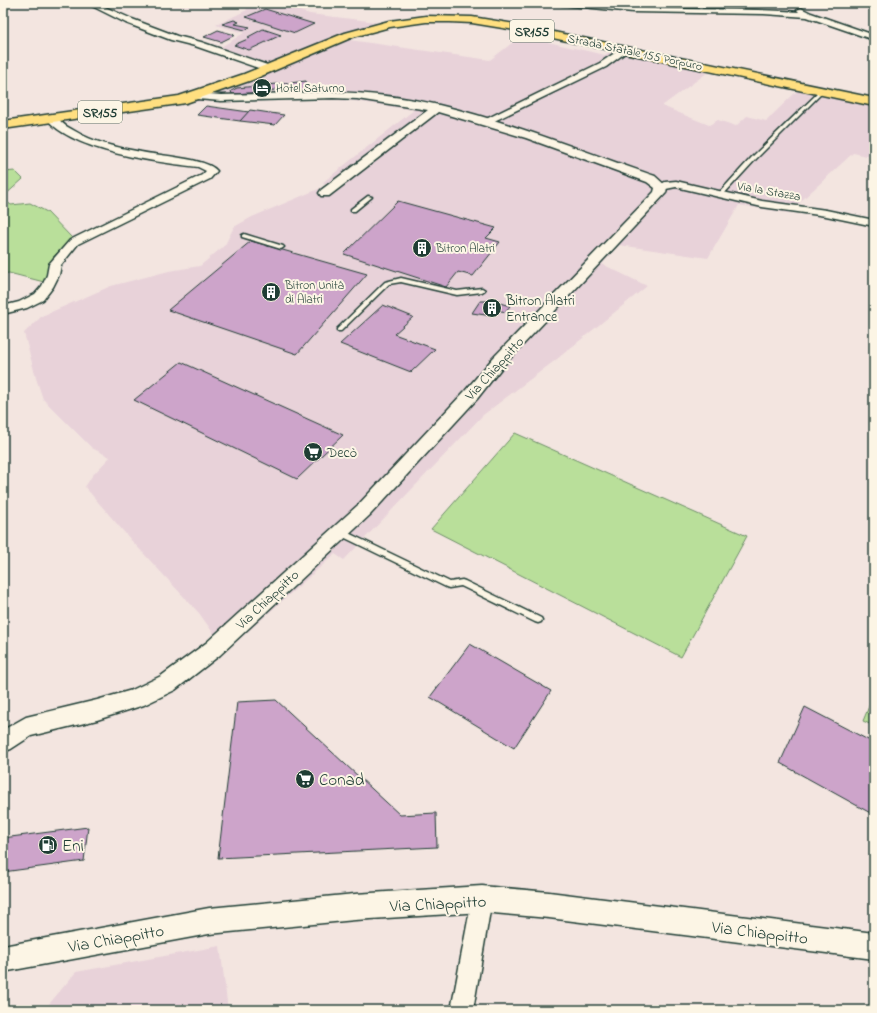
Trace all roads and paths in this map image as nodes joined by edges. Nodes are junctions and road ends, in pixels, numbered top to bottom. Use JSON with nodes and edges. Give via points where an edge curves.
{"nodes":[{"id":1,"x":90,"y":3,"type":"edge"},
{"id":2,"x":562,"y":3,"type":"edge"},
{"id":3,"x":791,"y":4,"type":"edge"},
{"id":4,"x":808,"y":15,"type":"junction"},
{"id":5,"x":874,"y":38,"type":"edge"},
{"id":6,"x":625,"y":50,"type":"junction"},
{"id":7,"x":270,"y":69,"type":"junction"},
{"id":8,"x":822,"y":91,"type":"junction"},
{"id":9,"x":197,"y":96,"type":"junction"},
{"id":10,"x":874,"y":102,"type":"edge"},
{"id":11,"x":438,"y":108,"type":"junction"},
{"id":12,"x":51,"y":118,"type":"junction"},
{"id":13,"x":484,"y":122,"type":"junction"},
{"id":14,"x":3,"y":125,"type":"edge"},
{"id":15,"x":661,"y":187,"type":"junction"},
{"id":16,"x":325,"y":193,"type":"dead end"},
{"id":17,"x":720,"y":195,"type":"junction"},
{"id":18,"x":370,"y":197,"type":"dead end"},
{"id":19,"x":353,"y":210,"type":"dead end"},
{"id":20,"x":874,"y":223,"type":"edge"},
{"id":21,"x":244,"y":236,"type":"dead end"},
{"id":22,"x":281,"y":247,"type":"dead end"},
{"id":23,"x":482,"y":290,"type":"dead end"},
{"id":24,"x":3,"y":310,"type":"edge"},
{"id":25,"x":339,"y":330,"type":"dead end"},
{"id":26,"x":339,"y":532,"type":"junction"},
{"id":27,"x":538,"y":620,"type":"dead end"},
{"id":28,"x":3,"y":742,"type":"edge"},
{"id":29,"x":482,"y":899,"type":"junction"},
{"id":30,"x":874,"y":946,"type":"edge"},
{"id":31,"x":3,"y":959,"type":"edge"},
{"id":32,"x":462,"y":1010,"type":"edge"}],
"edges":[{"from":1,"to":7,"type":"street","via":[[174,38]]},
{"from":2,"to":4,"type":"street","via":[[633,10]]},
{"from":3,"to":4,"type":"street"},
{"from":4,"to":5,"type":"street"},
{"from":6,"to":7,"type":"main road","name":"Strada Statale 155 Porpuro","number":"SR155","via":[[472,20],[426,19],[389,24],[349,35]]},
{"from":6,"to":8,"type":"main road","name":"Strada Statale 155 Porpuro","number":"SR155"},
{"from":6,"to":13,"type":"street","via":[[603,65]]},
{"from":7,"to":9,"type":"main road","name":"Strada Statale 155 Porpuro","number":"SR155"},
{"from":8,"to":10,"type":"main road","name":"Strada Statale 155 Porpuro","number":"SR155"},
{"from":8,"to":17,"type":"lane"},
{"from":9,"to":11,"type":"street","via":[[221,98],[333,95]]},
{"from":9,"to":12,"type":"main road","name":"Strada Statale 155 Porpuro","number":"SR155"},
{"from":11,"to":13,"type":"street"},
{"from":11,"to":16,"type":"street"},
{"from":12,"to":14,"type":"main road","name":"Strada Statale 155 Porpuro","number":"SR155"},
{"from":12,"to":24,"type":"street","via":[[59,127],[97,143],[142,156],[198,164],[212,171],[206,177],[74,242],[55,264],[53,276],[40,297]]},
{"from":13,"to":15,"type":"street","via":[[651,179]]},
{"from":15,"to":17,"type":"street","name":"Via la Stazza","via":[[676,184]]},
{"from":15,"to":26,"type":"street","name":"Via Chiappitto","via":[[660,193],[509,351],[364,510]]},
{"from":17,"to":20,"type":"street","name":"Via la Stazza"},
{"from":18,"to":19,"type":"lane"},
{"from":21,"to":22,"type":"lane"},
{"from":23,"to":25,"type":"lane","via":[[457,293],[401,280],[387,283]]},
{"from":26,"to":27,"type":"lane","via":[[449,585],[462,582]]},
{"from":26,"to":28,"type":"street","name":"Via Chiappitto","via":[[213,649],[168,683],[136,698],[26,727]]},
{"from":29,"to":30,"type":"street","name":"Via Chiappitto","via":[[549,905]]},
{"from":29,"to":31,"type":"street","name":"Via Chiappitto","via":[[355,907],[210,921]]},
{"from":29,"to":32,"type":"street"}]}
